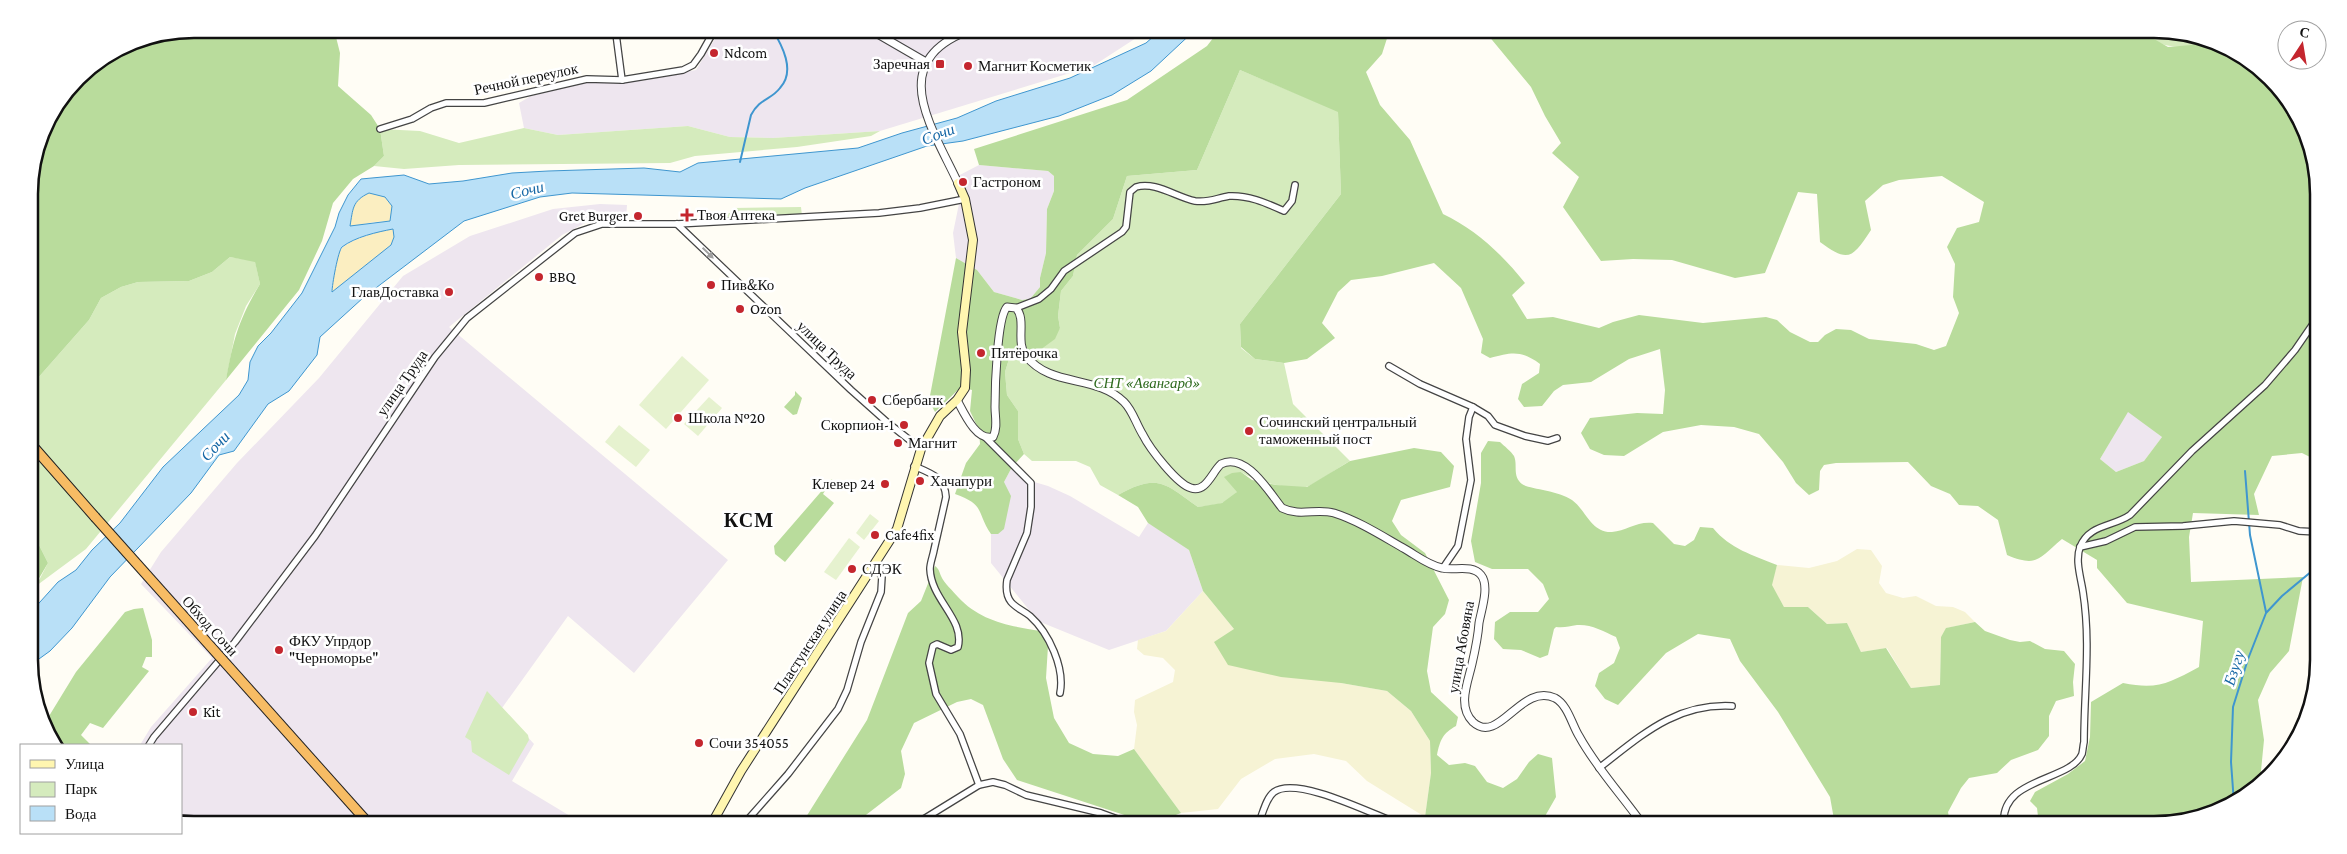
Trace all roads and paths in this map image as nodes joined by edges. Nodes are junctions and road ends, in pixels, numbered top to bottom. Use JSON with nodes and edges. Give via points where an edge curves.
{"nodes":[{"id":1,"x":617,"y":38,"type":"edge"},
{"id":2,"x":710,"y":38,"type":"edge"},
{"id":3,"x":884,"y":38,"type":"edge"},
{"id":4,"x":954,"y":38,"type":"edge"},
{"id":5,"x":926,"y":62,"type":"junction"},
{"id":6,"x":622,"y":80,"type":"junction"},
{"id":7,"x":380,"y":129,"type":"dead end"},
{"id":8,"x":958,"y":183,"type":"joint"},
{"id":9,"x":1295,"y":185,"type":"dead end"},
{"id":10,"x":965,"y":199,"type":"junction"},
{"id":11,"x":677,"y":224,"type":"junction"},
{"id":12,"x":1016,"y":308,"type":"junction"},
{"id":13,"x":2310,"y":329,"type":"edge"},
{"id":14,"x":1389,"y":366,"type":"dead end"},
{"id":15,"x":957,"y":400,"type":"junction"},
{"id":16,"x":1473,"y":407,"type":"junction"},
{"id":17,"x":986,"y":438,"type":"junction"},
{"id":18,"x":1557,"y":438,"type":"dead end"},
{"id":19,"x":921,"y":449,"type":"junction"},
{"id":20,"x":38,"y":452,"type":"edge"},
{"id":21,"x":914,"y":466,"type":"junction"},
{"id":22,"x":2310,"y":532,"type":"edge"},
{"id":23,"x":2080,"y":547,"type":"junction"},
{"id":24,"x":874,"y":568,"type":"junction"},
{"id":25,"x":1443,"y":568,"type":"junction"},
{"id":26,"x":1060,"y":693,"type":"dead end"},
{"id":27,"x":1732,"y":706,"type":"dead end"},
{"id":28,"x":150,"y":744,"type":"edge"},
{"id":29,"x":1599,"y":768,"type":"junction"},
{"id":30,"x":979,"y":785,"type":"junction"},
{"id":31,"x":362,"y":816,"type":"edge"},
{"id":32,"x":717,"y":816,"type":"edge"},
{"id":33,"x":751,"y":816,"type":"edge"},
{"id":34,"x":929,"y":816,"type":"edge"},
{"id":35,"x":1109,"y":816,"type":"edge"},
{"id":36,"x":1262,"y":816,"type":"edge"},
{"id":37,"x":1379,"y":816,"type":"edge"},
{"id":38,"x":1636,"y":816,"type":"edge"},
{"id":39,"x":2005,"y":816,"type":"edge"}],
"edges":[{"from":1,"to":6,"type":"street"},
{"from":2,"to":6,"type":"street","name":"Речной переулок","via":[[693,65],[683,70]]},
{"from":3,"to":5,"type":"street"},
{"from":4,"to":5,"type":"street","via":[[945,42]]},
{"from":5,"to":8,"type":"street","via":[[920,94],[923,108]]},
{"from":6,"to":7,"type":"street","name":"Речной переулок","via":[[588,78],[484,103],[446,103]]},
{"from":8,"to":10,"type":"main road","name":"Пластунская улица"},
{"from":9,"to":12,"type":"street","via":[[1292,201],[1284,211],[1248,197],[1194,201],[1150,187],[1136,187],[1130,192],[1126,227],[1122,232],[1064,271],[1039,299]]},
{"from":10,"to":11,"type":"street","name":"улица Труда","via":[[879,214]]},
{"from":10,"to":15,"type":"main road","name":"Пластунская улица","via":[[974,240],[962,332],[966,380]]},
{"from":11,"to":19,"type":"street","name":"улица Труда","one_way":true,"via":[[851,390]]},
{"from":11,"to":28,"type":"street","name":"улица Труда","via":[[602,224],[575,233],[467,318],[431,362],[315,536],[219,661]]},
{"from":12,"to":17,"type":"street","via":[[1007,307],[1002,314],[996,431],[994,437]]},
{"from":12,"to":25,"type":"street","name":"улица Абовяна","via":[[1020,313],[1021,344],[1027,357],[1053,376],[1093,384],[1124,402],[1143,437],[1179,480],[1194,489],[1204,486],[1221,464],[1237,462],[1251,471],[1282,508],[1302,514],[1333,512]]},
{"from":13,"to":23,"type":"street","via":[[2265,386],[2192,451],[2130,516],[2095,529]]},
{"from":14,"to":16,"type":"street","via":[[1420,384]]},
{"from":15,"to":17,"type":"street","via":[[979,434]]},
{"from":15,"to":19,"type":"main road","name":"Пластунская улица","via":[[940,416]]},
{"from":16,"to":18,"type":"street","via":[[1488,416],[1495,425],[1548,441]]},
{"from":16,"to":25,"type":"street","via":[[1466,439],[1471,480],[1458,546]]},
{"from":17,"to":26,"type":"street","via":[[1031,483],[1032,507],[1027,534],[1005,588],[1010,602],[1031,617],[1045,635],[1061,674]]},
{"from":19,"to":21,"type":"main road","name":"Пластунская улица"},
{"from":20,"to":31,"type":"highway","name":"Обход Сочи","bridge":true},
{"from":21,"to":24,"type":"main road","name":"Пластунская улица","via":[[897,529]]},
{"from":21,"to":30,"type":"street","via":[[934,475],[946,490],[930,569],[943,607],[954,618],[959,635],[958,647],[951,650],[937,644],[933,646],[929,663],[936,694],[960,734]]},
{"from":22,"to":23,"type":"street","via":[[2234,520],[2135,527],[2106,541]]},
{"from":23,"to":39,"type":"street","via":[[2078,562],[2088,636],[2081,755],[2068,767],[2017,792],[2007,806]]},
{"from":24,"to":32,"type":"main road","name":"Пластунская улица","via":[[742,771]]},
{"from":24,"to":33,"type":"street","via":[[882,576],[881,592],[838,709]]},
{"from":25,"to":29,"type":"street","name":"улица Абовяна","via":[[1474,570],[1483,577],[1484,593],[1476,648],[1464,693],[1470,718],[1479,726],[1494,726],[1529,698],[1553,697],[1565,708]]},
{"from":27,"to":29,"type":"street","via":[[1713,705],[1657,724]]},
{"from":29,"to":38,"type":"street","name":"улица Абовяна"},
{"from":30,"to":34,"type":"street"},
{"from":30,"to":35,"type":"street","via":[[992,782],[1005,785],[1026,795]]},
{"from":36,"to":37,"type":"street","via":[[1275,791],[1293,788],[1318,792]]}]}
